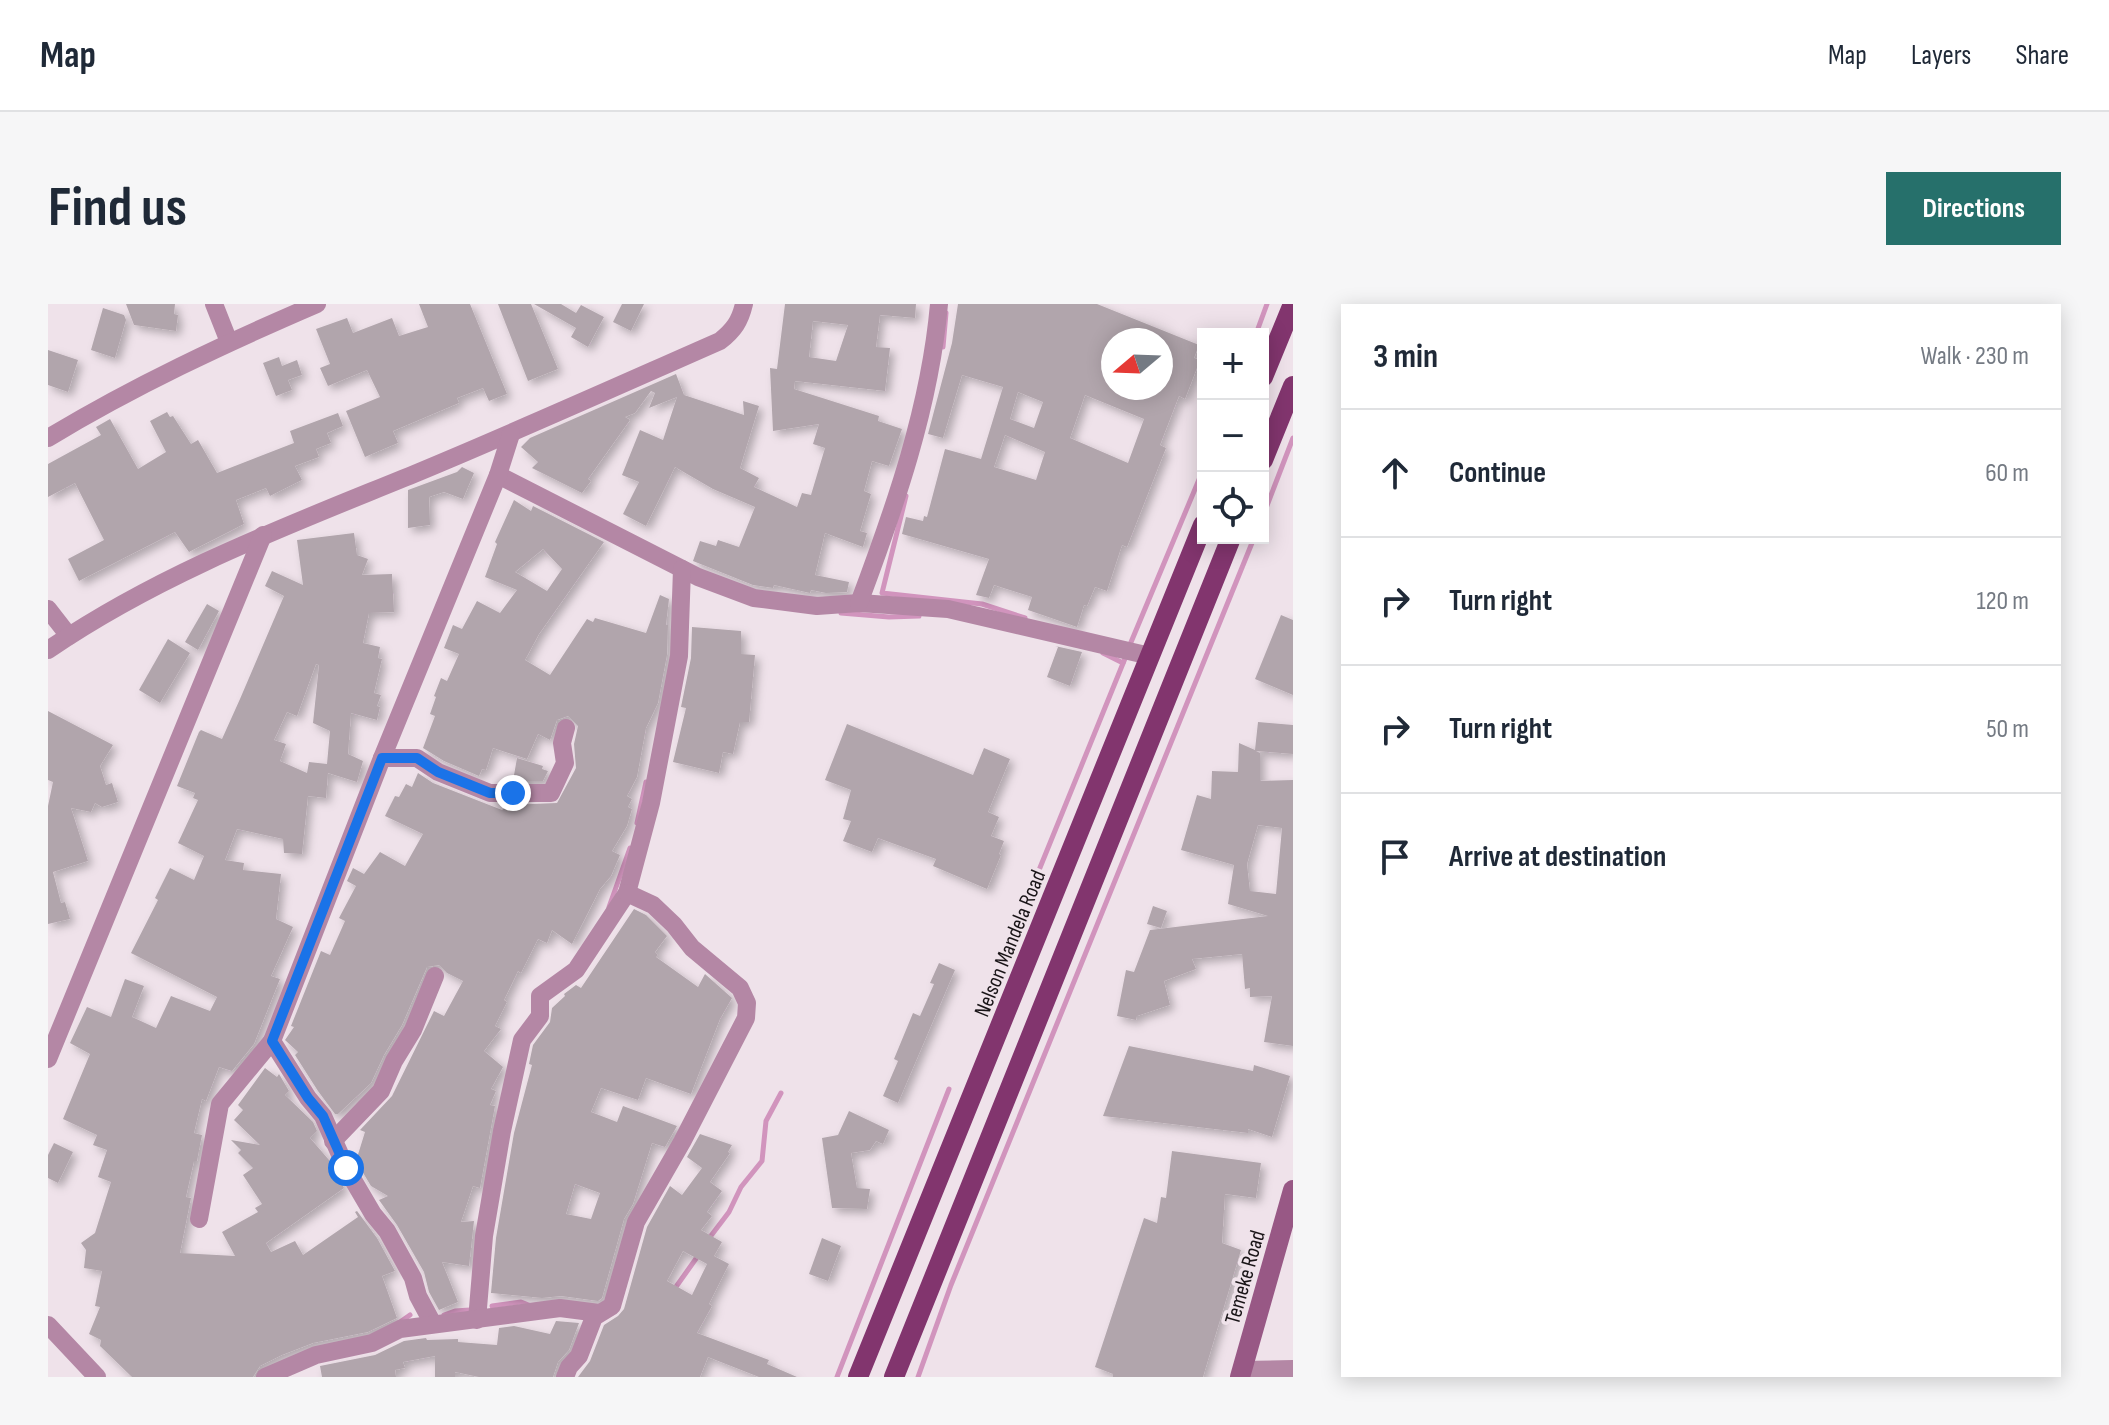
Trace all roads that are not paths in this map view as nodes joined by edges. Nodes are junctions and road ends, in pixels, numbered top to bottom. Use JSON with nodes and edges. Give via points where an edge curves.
{"nodes":[{"id":1,"x":214,"y":304,"type":"edge"},
{"id":2,"x":317,"y":304,"type":"edge"},
{"id":3,"x":744,"y":304,"type":"edge"},
{"id":4,"x":939,"y":304,"type":"edge"},
{"id":5,"x":1293,"y":304,"type":"edge"},
{"id":6,"x":229,"y":342,"type":"junction"},
{"id":7,"x":1269,"y":362,"type":"edge"},
{"id":8,"x":1293,"y":386,"type":"edge"},
{"id":9,"x":511,"y":434,"type":"junction"},
{"id":10,"x":48,"y":438,"type":"edge"},
{"id":11,"x":1269,"y":445,"type":"edge"},
{"id":12,"x":498,"y":475,"type":"junction"},
{"id":13,"x":263,"y":535,"type":"junction"},
{"id":14,"x":1197,"y":540,"type":"edge"},
{"id":15,"x":1229,"y":544,"type":"edge"},
{"id":16,"x":682,"y":569,"type":"junction"},
{"id":17,"x":859,"y":603,"type":"junction"},
{"id":18,"x":48,"y":609,"type":"edge"},
{"id":19,"x":69,"y":636,"type":"junction"},
{"id":20,"x":48,"y":650,"type":"edge"},
{"id":21,"x":1150,"y":656,"type":"junction"},
{"id":22,"x":566,"y":728,"type":"dead end"},
{"id":23,"x":382,"y":758,"type":"junction"},
{"id":24,"x":627,"y":893,"type":"junction"},
{"id":25,"x":435,"y":976,"type":"dead end"},
{"id":26,"x":272,"y":1041,"type":"junction"},
{"id":27,"x":48,"y":1059,"type":"edge"},
{"id":28,"x":333,"y":1141,"type":"junction"},
{"id":29,"x":1293,"y":1190,"type":"edge"},
{"id":30,"x":199,"y":1219,"type":"dead end"},
{"id":31,"x":599,"y":1313,"type":"junction"},
{"id":32,"x":477,"y":1320,"type":"junction"},
{"id":33,"x":433,"y":1324,"type":"junction"},
{"id":34,"x":48,"y":1325,"type":"edge"},
{"id":35,"x":1293,"y":1369,"type":"edge"},
{"id":36,"x":1241,"y":1373,"type":"edge"},
{"id":37,"x":97,"y":1377,"type":"edge"},
{"id":38,"x":265,"y":1377,"type":"edge"},
{"id":39,"x":565,"y":1377,"type":"edge"},
{"id":40,"x":858,"y":1377,"type":"edge"},
{"id":41,"x":894,"y":1377,"type":"edge"}],
"edges":[{"from":1,"to":6,"type":"street"},
{"from":2,"to":6,"type":"street"},
{"from":3,"to":9,"type":"street","via":[[740,320],[720,341]]},
{"from":4,"to":17,"type":"street","via":[[926,388],[907,461]]},
{"from":5,"to":7,"type":"main road"},
{"from":6,"to":10,"type":"street"},
{"from":8,"to":11,"type":"main road"},
{"from":9,"to":12,"type":"street"},
{"from":9,"to":13,"type":"street"},
{"from":12,"to":16,"type":"street"},
{"from":12,"to":23,"type":"street"},
{"from":13,"to":19,"type":"street","via":[[200,563]]},
{"from":13,"to":27,"type":"street"},
{"from":14,"to":21,"type":"main road","name":"Nelson Mandela Road"},
{"from":15,"to":41,"type":"main road"},
{"from":16,"to":17,"type":"street","via":[[771,602]]},
{"from":16,"to":24,"type":"street","via":[[679,656],[651,803]]},
{"from":17,"to":21,"type":"street","via":[[973,613]]},
{"from":18,"to":19,"type":"street"},
{"from":19,"to":20,"type":"street"},
{"from":21,"to":40,"type":"main road","name":"Nelson Mandela Road"},
{"from":22,"to":23,"type":"street","via":[[565,763],[551,793],[490,793],[417,758]]},
{"from":23,"to":26,"type":"street"},
{"from":24,"to":31,"type":"street","via":[[653,905],[692,948],[740,988],[747,1003],[746,1018],[636,1222],[612,1306]]},
{"from":24,"to":32,"type":"street","via":[[576,970],[540,996],[540,1016],[522,1040],[489,1206]]},
{"from":25,"to":28,"type":"street","via":[[381,1091]]},
{"from":26,"to":28,"type":"street","via":[[323,1116]]},
{"from":26,"to":30,"type":"street","via":[[220,1104]]},
{"from":28,"to":33,"type":"street","via":[[404,1261]]},
{"from":29,"to":36,"type":"street","name":"Temeke Road"},
{"from":31,"to":32,"type":"street","via":[[560,1308]]},
{"from":31,"to":39,"type":"street"},
{"from":32,"to":33,"type":"street"},
{"from":33,"to":38,"type":"street","via":[[316,1355]]},
{"from":34,"to":37,"type":"street"},
{"from":35,"to":36,"type":"street"}]}
